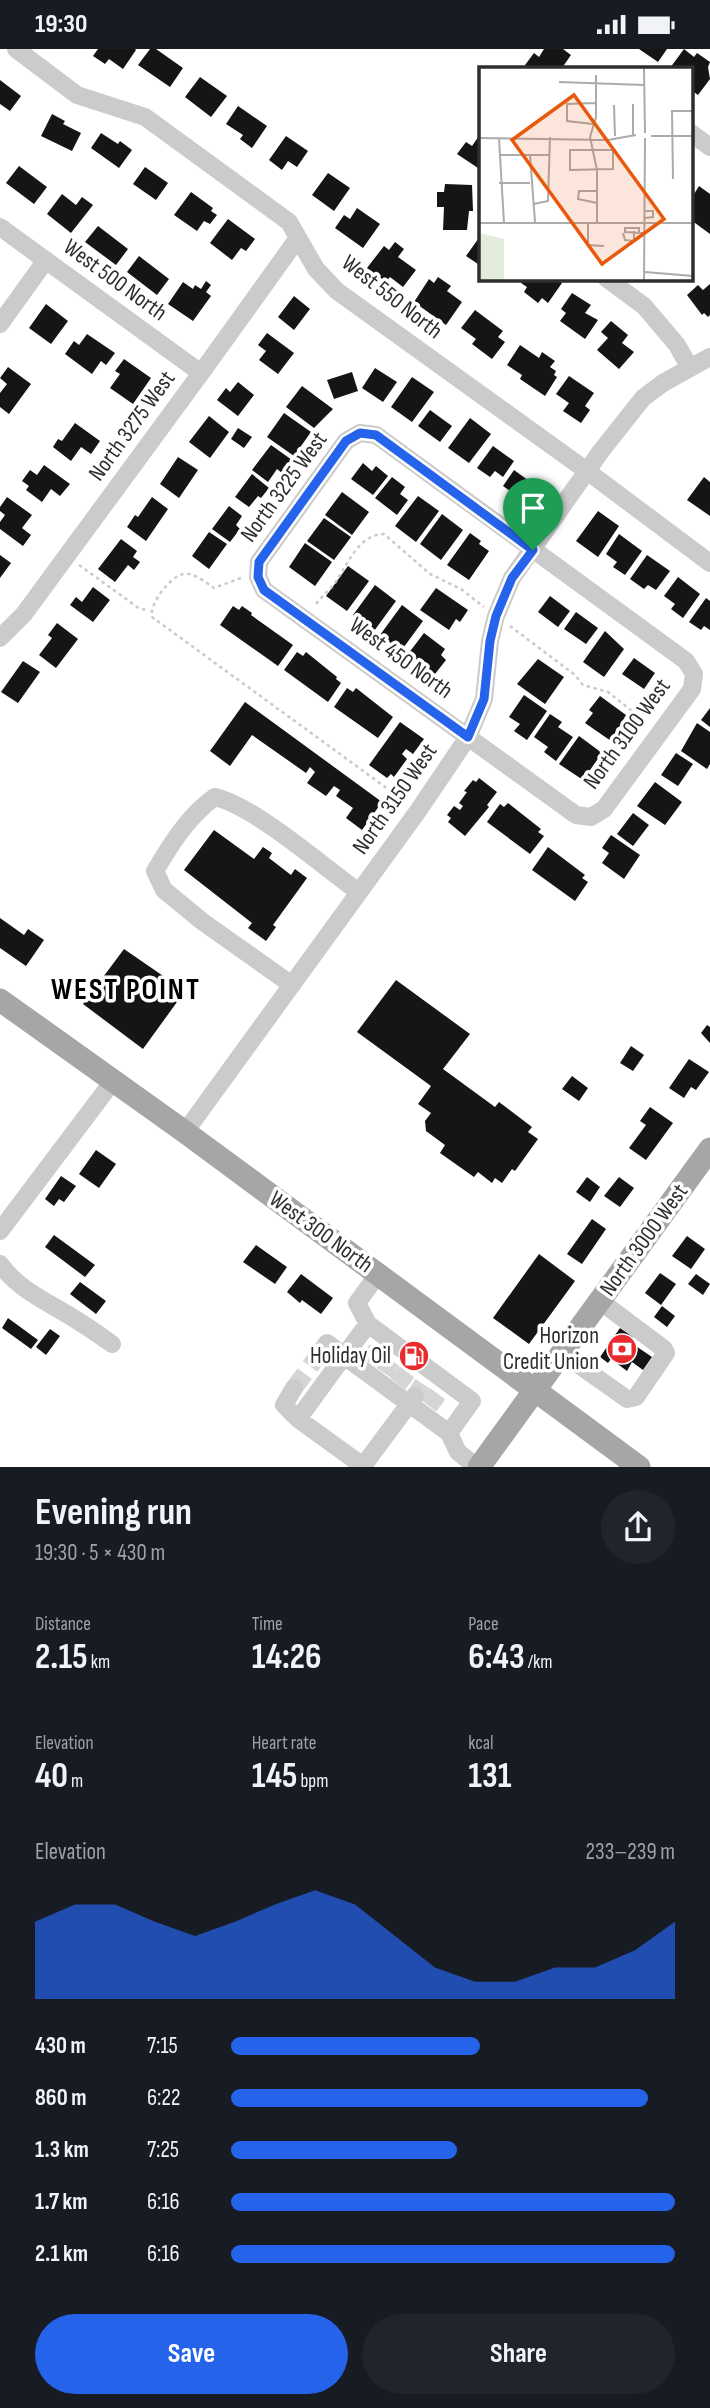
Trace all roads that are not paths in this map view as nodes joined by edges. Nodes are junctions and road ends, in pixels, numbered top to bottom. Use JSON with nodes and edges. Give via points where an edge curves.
{"nodes":[{"id":1,"x":16,"y":49,"type":"edge"},
{"id":2,"x":692,"y":134,"type":"edge"},
{"id":3,"x":710,"y":147,"type":"edge"},
{"id":4,"x":0,"y":227,"type":"edge"},
{"id":5,"x":298,"y":237,"type":"junction"},
{"id":6,"x":46,"y":260,"type":"junction"},
{"id":7,"x":609,"y":280,"type":"edge"},
{"id":8,"x":0,"y":324,"type":"edge"},
{"id":9,"x":710,"y":357,"type":"edge"},
{"id":10,"x":690,"y":368,"type":"junction"},
{"id":11,"x":201,"y":373,"type":"junction"},
{"id":12,"x":587,"y":471,"type":"junction"},
{"id":13,"x":533,"y":550,"type":"junction"},
{"id":14,"x":710,"y":563,"type":"edge"},
{"id":15,"x":249,"y":578,"type":"joint"},
{"id":16,"x":0,"y":638,"type":"edge"},
{"id":17,"x":468,"y":737,"type":"junction"},
{"id":18,"x":591,"y":817,"type":"joint"},
{"id":19,"x":359,"y":892,"type":"junction"},
{"id":20,"x":292,"y":985,"type":"junction"},
{"id":21,"x":0,"y":1000,"type":"edge"},
{"id":22,"x":113,"y":1081,"type":"junction"},
{"id":23,"x":186,"y":1132,"type":"junction"},
{"id":24,"x":710,"y":1149,"type":"edge"},
{"id":25,"x":0,"y":1231,"type":"edge"},
{"id":26,"x":0,"y":1263,"type":"edge"},
{"id":27,"x":378,"y":1274,"type":"junction"},
{"id":28,"x":600,"y":1301,"type":"junction"},
{"id":29,"x":368,"y":1324,"type":"junction"},
{"id":30,"x":112,"y":1344,"type":"dead end"},
{"id":31,"x":323,"y":1348,"type":"dead end"},
{"id":32,"x":562,"y":1353,"type":"junction"},
{"id":33,"x":374,"y":1355,"type":"junction"},
{"id":34,"x":344,"y":1356,"type":"junction"},
{"id":35,"x":396,"y":1371,"type":"junction"},
{"id":36,"x":294,"y":1388,"type":"tunnel mouth"},
{"id":37,"x":534,"y":1390,"type":"junction"},
{"id":38,"x":427,"y":1394,"type":"junction"},
{"id":39,"x":298,"y":1419,"type":"junction"},
{"id":40,"x":449,"y":1433,"type":"junction"},
{"id":41,"x":363,"y":1466,"type":"edge"},
{"id":42,"x":478,"y":1467,"type":"edge"},
{"id":43,"x":639,"y":1467,"type":"edge"}],
"edges":[{"from":1,"to":5,"type":"street","name":"West 550 North","via":[[78,95],[145,117],[289,222]]},
{"from":2,"to":3,"type":"street"},
{"from":4,"to":6,"type":"street","name":"West 500 North"},
{"from":5,"to":11,"type":"street","name":"North 3275 West"},
{"from":5,"to":12,"type":"street","name":"West 550 North","via":[[316,268],[337,291]]},
{"from":6,"to":8,"type":"street"},
{"from":6,"to":11,"type":"street","name":"West 500 North"},
{"from":7,"to":10,"type":"street","via":[[644,306]]},
{"from":9,"to":10,"type":"street","name":"North 3150 West"},
{"from":10,"to":12,"type":"street","name":"North 3150 West","via":[[643,398]]},
{"from":11,"to":16,"type":"street","name":"North 3275 West","via":[[24,614]]},
{"from":12,"to":13,"type":"street","name":"North 3150 West"},
{"from":12,"to":14,"type":"street","name":"West 550 North"},
{"from":13,"to":15,"type":"street","name":"North 3225 West","via":[[376,435],[360,433],[346,441]]},
{"from":13,"to":17,"type":"street","name":"North 3150 West","via":[[512,578],[496,616],[484,699]]},
{"from":13,"to":18,"type":"street","name":"North 3100 West","via":[[686,661],[694,674],[692,689],[604,809]]},
{"from":15,"to":17,"type":"street","name":"West 450 North"},
{"from":17,"to":18,"type":"street","name":"West 450 North","via":[[576,815]]},
{"from":17,"to":19,"type":"street","name":"North 3150 West"},
{"from":19,"to":20,"type":"street","name":"North 3150 West"},
{"from":19,"to":20,"type":"street","via":[[229,800],[215,797],[201,807],[167,850],[155,871],[164,890]]},
{"from":20,"to":23,"type":"street","name":"North 3150 West"},
{"from":21,"to":22,"type":"main road","name":"West 300 North"},
{"from":22,"to":23,"type":"main road","name":"West 300 North"},
{"from":22,"to":25,"type":"street"},
{"from":23,"to":27,"type":"main road","name":"West 300 North"},
{"from":24,"to":28,"type":"main road","name":"North 3000 West"},
{"from":26,"to":30,"type":"street","via":[[33,1296]]},
{"from":27,"to":29,"type":"street","via":[[357,1303]]},
{"from":27,"to":37,"type":"main road","name":"West 300 North"},
{"from":28,"to":32,"type":"main road","name":"North 3000 West"},
{"from":28,"to":32,"type":"street","via":[[666,1351],[651,1377],[636,1397],[629,1399]]},
{"from":29,"to":33,"type":"street"},
{"from":29,"to":34,"type":"street"},
{"from":31,"to":34,"type":"street"},
{"from":32,"to":37,"type":"main road","name":"North 3000 West"},
{"from":33,"to":34,"type":"street"},
{"from":33,"to":35,"type":"street"},
{"from":33,"to":35,"type":"street"},
{"from":34,"to":39,"type":"street"},
{"from":35,"to":38,"type":"street"},
{"from":35,"to":38,"type":"street"},
{"from":36,"to":39,"type":"street","via":[[284,1405]]},
{"from":37,"to":42,"type":"main road","name":"North 3000 West"},
{"from":37,"to":43,"type":"main road","name":"West 300 North"},
{"from":38,"to":40,"type":"street"},
{"from":38,"to":40,"type":"street","via":[[472,1401]]},
{"from":38,"to":41,"type":"street"},
{"from":39,"to":41,"type":"street"},
{"from":40,"to":42,"type":"street","via":[[458,1452]]}]}
